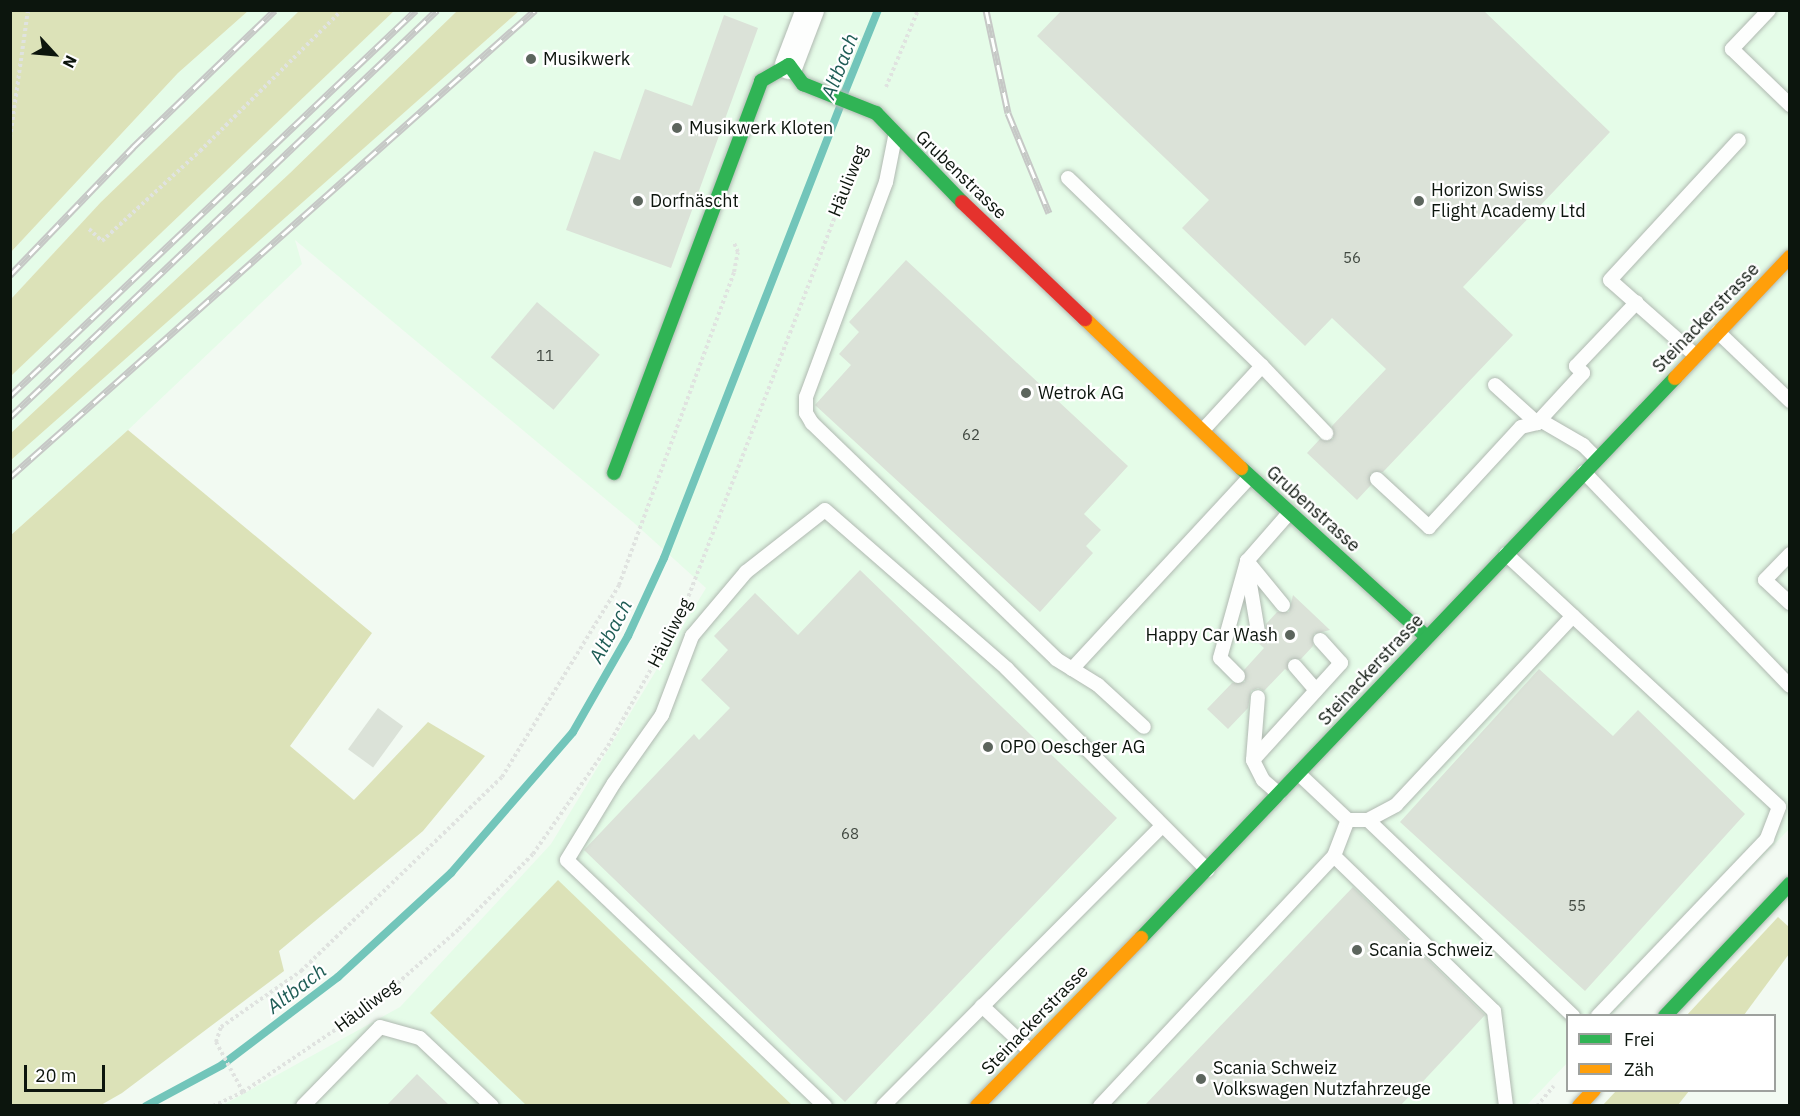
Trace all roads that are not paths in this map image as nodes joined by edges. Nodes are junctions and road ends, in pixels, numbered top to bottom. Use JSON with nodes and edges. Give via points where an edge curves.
{"nodes":[{"id":1,"x":810,"y":10,"type":"edge"},
{"id":2,"x":1769,"y":10,"type":"edge"},
{"id":3,"x":789,"y":65,"type":"junction"},
{"id":4,"x":1790,"y":105,"type":"edge"},
{"id":5,"x":895,"y":135,"type":"junction"},
{"id":6,"x":1739,"y":140,"type":"dead end"},
{"id":7,"x":1068,"y":178,"type":"dead end"},
{"id":8,"x":1790,"y":257,"type":"edge"},
{"id":9,"x":1636,"y":302,"type":"junction"},
{"id":10,"x":1718,"y":332,"type":"junction"},
{"id":11,"x":1695,"y":355,"type":"junction"},
{"id":12,"x":1262,"y":366,"type":"junction"},
{"id":13,"x":1495,"y":385,"type":"dead end"},
{"id":14,"x":1790,"y":401,"type":"edge"},
{"id":15,"x":1538,"y":422,"type":"junction"},
{"id":16,"x":1202,"y":430,"type":"junction"},
{"id":17,"x":1326,"y":433,"type":"dead end"},
{"id":18,"x":1597,"y":459,"type":"junction"},
{"id":19,"x":1584,"y":472,"type":"junction"},
{"id":20,"x":614,"y":473,"type":"dead end"},
{"id":21,"x":1251,"y":477,"type":"junction"},
{"id":22,"x":1377,"y":479,"type":"dead end"},
{"id":23,"x":1289,"y":513,"type":"junction"},
{"id":24,"x":1506,"y":554,"type":"junction"},
{"id":25,"x":1790,"y":554,"type":"edge"},
{"id":26,"x":1247,"y":561,"type":"junction"},
{"id":27,"x":1790,"y":603,"type":"edge"},
{"id":28,"x":1283,"y":605,"type":"dead end"},
{"id":29,"x":1573,"y":616,"type":"junction"},
{"id":30,"x":1258,"y":632,"type":"dead end"},
{"id":31,"x":1427,"y":637,"type":"junction"},
{"id":32,"x":1320,"y":640,"type":"dead end"},
{"id":33,"x":1295,"y":666,"type":"dead end"},
{"id":34,"x":1072,"y":669,"type":"junction"},
{"id":35,"x":1238,"y":676,"type":"dead end"},
{"id":36,"x":1790,"y":686,"type":"edge"},
{"id":37,"x":1316,"y":690,"type":"junction"},
{"id":38,"x":1258,"y":697,"type":"dead end"},
{"id":39,"x":1144,"y":728,"type":"dead end"},
{"id":40,"x":1253,"y":760,"type":"junction"},
{"id":41,"x":1298,"y":773,"type":"junction"},
{"id":42,"x":1279,"y":794,"type":"junction"},
{"id":43,"x":1348,"y":820,"type":"junction"},
{"id":44,"x":1368,"y":820,"type":"junction"},
{"id":45,"x":1161,"y":827,"type":"junction"},
{"id":46,"x":1334,"y":856,"type":"junction"},
{"id":47,"x":1207,"y":870,"type":"junction"},
{"id":48,"x":1790,"y":884,"type":"edge"},
{"id":49,"x":982,"y":1006,"type":"junction"},
{"id":50,"x":1572,"y":1014,"type":"edge"},
{"id":51,"x":1600,"y":1014,"type":"edge"},
{"id":52,"x":1667,"y":1014,"type":"edge"},
{"id":53,"x":1030,"y":1051,"type":"junction"},
{"id":54,"x":1592,"y":1092,"type":"edge"},
{"id":55,"x":303,"y":1106,"type":"edge"},
{"id":56,"x":492,"y":1106,"type":"edge"},
{"id":57,"x":825,"y":1106,"type":"edge"},
{"id":58,"x":883,"y":1106,"type":"edge"},
{"id":59,"x":977,"y":1106,"type":"edge"},
{"id":60,"x":1101,"y":1106,"type":"edge"},
{"id":61,"x":1506,"y":1106,"type":"edge"},
{"id":62,"x":1579,"y":1106,"type":"edge"}],
"edges":[{"from":1,"to":3,"type":"street"},
{"from":2,"to":4,"type":"lane","via":[[1732,49]]},
{"from":3,"to":5,"type":"street","name":"Grubenstrasse","via":[[803,84],[870,111]]},
{"from":3,"to":20,"type":"street","via":[[761,81]]},
{"from":5,"to":16,"type":"street","name":"Grubenstrasse"},
{"from":5,"to":34,"type":"lane","via":[[886,182],[806,397],[806,413],[1056,659]]},
{"from":6,"to":9,"type":"lane","via":[[1610,280]]},
{"from":7,"to":12,"type":"lane"},
{"from":8,"to":10,"type":"street","name":"Steinackerstrasse"},
{"from":9,"to":11,"type":"lane"},
{"from":9,"to":15,"type":"lane","via":[[1576,366],[1583,373]]},
{"from":10,"to":11,"type":"street","name":"Steinackerstrasse"},
{"from":10,"to":14,"type":"lane"},
{"from":11,"to":18,"type":"street","name":"Steinackerstrasse"},
{"from":12,"to":16,"type":"lane"},
{"from":12,"to":17,"type":"lane"},
{"from":13,"to":15,"type":"lane"},
{"from":15,"to":18,"type":"lane","via":[[1583,445]]},
{"from":15,"to":22,"type":"lane","via":[[1521,427],[1429,527]]},
{"from":16,"to":21,"type":"street","name":"Grubenstrasse"},
{"from":18,"to":19,"type":"street","name":"Steinackerstrasse"},
{"from":19,"to":24,"type":"street","name":"Steinackerstrasse"},
{"from":19,"to":36,"type":"lane"},
{"from":21,"to":23,"type":"street","name":"Grubenstrasse"},
{"from":21,"to":34,"type":"lane"},
{"from":23,"to":26,"type":"lane"},
{"from":23,"to":31,"type":"street","name":"Grubenstrasse"},
{"from":24,"to":29,"type":"lane"},
{"from":24,"to":31,"type":"street","name":"Steinackerstrasse"},
{"from":25,"to":27,"type":"lane","via":[[1765,580]]},
{"from":26,"to":28,"type":"lane"},
{"from":26,"to":30,"type":"lane"},
{"from":26,"to":35,"type":"lane","via":[[1220,658]]},
{"from":29,"to":44,"type":"lane","via":[[1396,805]]},
{"from":29,"to":51,"type":"lane","via":[[1779,807],[1767,839]]},
{"from":31,"to":41,"type":"street","name":"Steinackerstrasse"},
{"from":32,"to":37,"type":"lane","via":[[1341,663]]},
{"from":33,"to":37,"type":"lane"},
{"from":34,"to":39,"type":"lane","via":[[1098,685]]},
{"from":37,"to":40,"type":"lane"},
{"from":38,"to":40,"type":"lane"},
{"from":40,"to":42,"type":"lane","via":[[1263,780]]},
{"from":41,"to":42,"type":"street","name":"Steinackerstrasse"},
{"from":41,"to":43,"type":"lane"},
{"from":42,"to":47,"type":"street","name":"Steinackerstrasse"},
{"from":43,"to":44,"type":"lane"},
{"from":43,"to":46,"type":"lane"},
{"from":44,"to":50,"type":"lane"},
{"from":45,"to":47,"type":"lane"},
{"from":45,"to":49,"type":"lane"},
{"from":45,"to":57,"type":"lane","via":[[1007,669],[825,510],[746,572],[692,636],[662,715],[567,860]]},
{"from":46,"to":60,"type":"lane"},
{"from":46,"to":61,"type":"lane","via":[[1494,1011]]},
{"from":47,"to":53,"type":"street","name":"Steinackerstrasse"},
{"from":48,"to":52,"type":"street"},
{"from":49,"to":53,"type":"lane"},
{"from":49,"to":58,"type":"lane"},
{"from":53,"to":59,"type":"street","name":"Steinackerstrasse"},
{"from":54,"to":62,"type":"street"},
{"from":55,"to":56,"type":"lane","via":[[380,1027],[420,1038]]}]}
